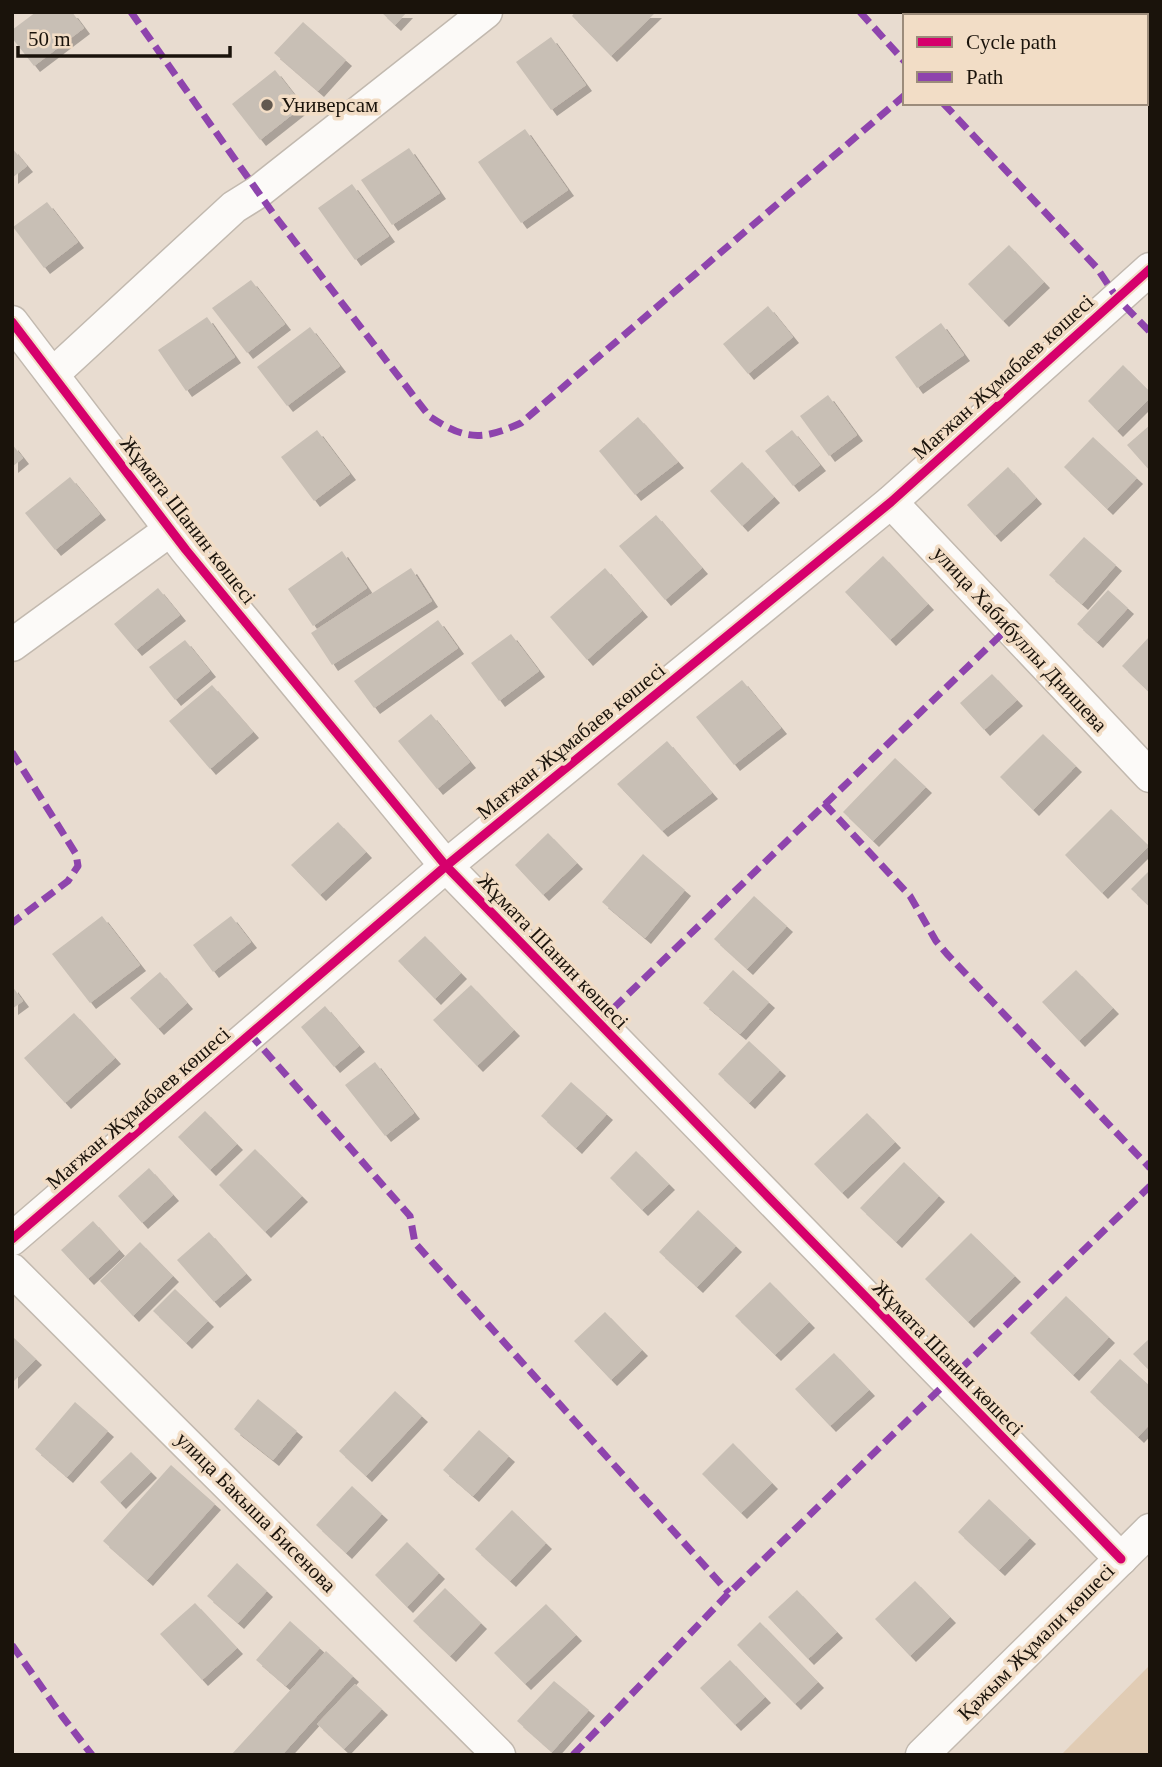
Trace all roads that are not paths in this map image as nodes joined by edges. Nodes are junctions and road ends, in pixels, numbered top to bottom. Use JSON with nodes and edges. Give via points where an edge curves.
{"nodes":[{"id":1,"x":486,"y":12,"type":"edge"},
{"id":2,"x":1150,"y":269,"type":"edge"},
{"id":3,"x":12,"y":322,"type":"edge"},
{"id":4,"x":53,"y":374,"type":"junction"},
{"id":5,"x":891,"y":502,"type":"junction"},
{"id":6,"x":170,"y":530,"type":"junction"},
{"id":7,"x":12,"y":645,"type":"edge"},
{"id":8,"x":1150,"y":776,"type":"edge"},
{"id":9,"x":446,"y":866,"type":"junction"},
{"id":10,"x":12,"y":1239,"type":"edge"},
{"id":11,"x":12,"y":1270,"type":"edge"},
{"id":12,"x":1150,"y":1530,"type":"edge"},
{"id":13,"x":1121,"y":1559,"type":"junction"},
{"id":14,"x":499,"y":1755,"type":"edge"},
{"id":15,"x":922,"y":1755,"type":"edge"}],
"edges":[{"from":1,"to":4,"type":"street","via":[[234,207]]},
{"from":2,"to":5,"type":"street","name":"Мағжан Жұмабаев көшесі"},
{"from":3,"to":4,"type":"street","name":"Жұмата Шанин көшесі"},
{"from":4,"to":6,"type":"street","name":"Жұмата Шанин көшесі"},
{"from":5,"to":8,"type":"street","name":"улица Хабибуллы Днишева"},
{"from":5,"to":9,"type":"street","name":"Мағжан Жұмабаев көшесі"},
{"from":6,"to":7,"type":"street"},
{"from":6,"to":9,"type":"street","name":"Жұмата Шанин көшесі"},
{"from":9,"to":10,"type":"street","name":"Мағжан Жұмабаев көшесі"},
{"from":9,"to":13,"type":"street","name":"Жұмата Шанин көшесі"},
{"from":11,"to":14,"type":"street","name":"улица Бакыша Бисенова"},
{"from":12,"to":13,"type":"street","name":"Қажым Жұмали көшесі"},
{"from":13,"to":15,"type":"street","name":"Қажым Жұмали көшесі"}]}
